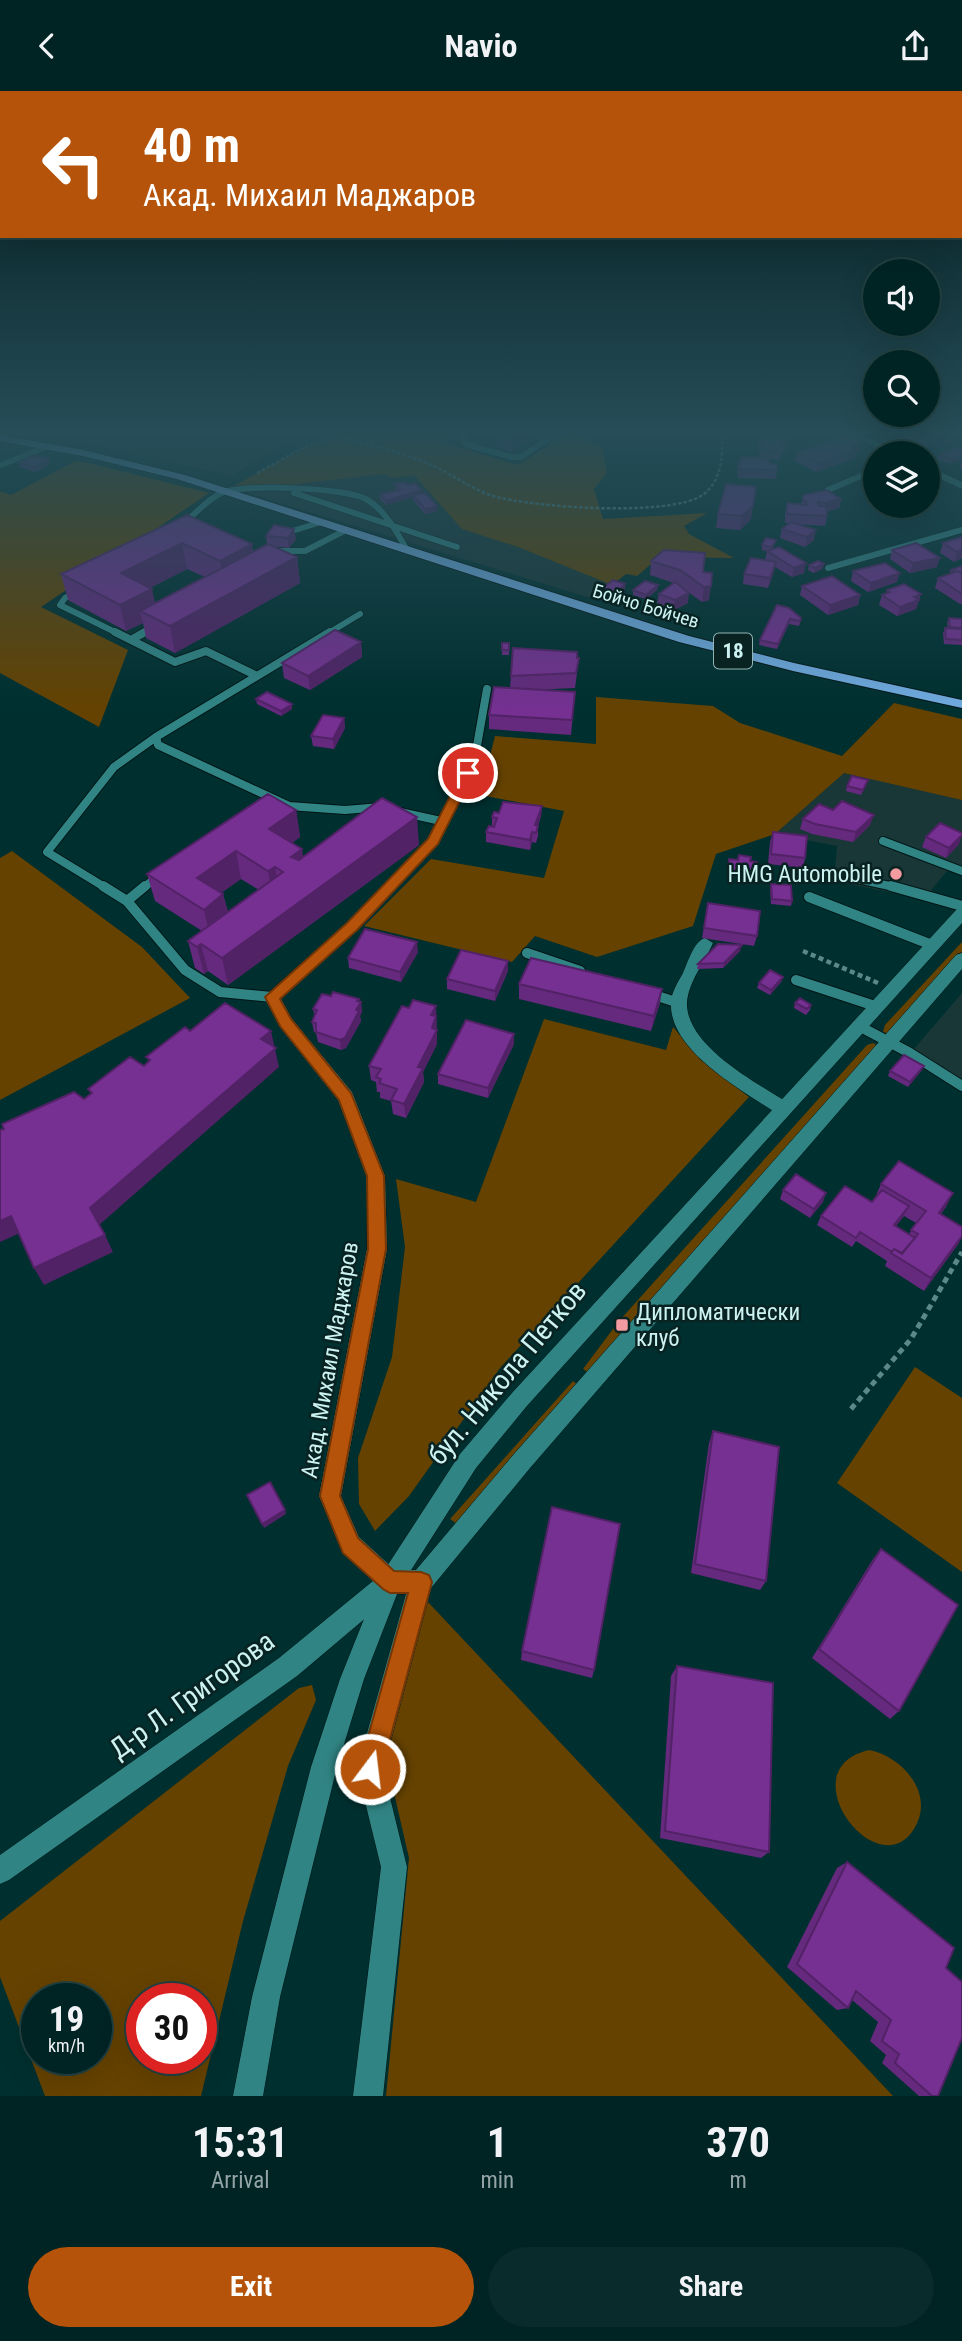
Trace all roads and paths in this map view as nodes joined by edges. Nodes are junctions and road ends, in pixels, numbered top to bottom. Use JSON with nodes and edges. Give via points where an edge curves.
{"nodes":[{"id":1,"x":184,"y":524,"type":"edge"},
{"id":2,"x":316,"y":524,"type":"edge"},
{"id":3,"x":326,"y":524,"type":"edge"},
{"id":4,"x":382,"y":524,"type":"edge"},
{"id":5,"x":391,"y":524,"type":"edge"},
{"id":6,"x":181,"y":526,"type":"edge"},
{"id":7,"x":395,"y":528,"type":"junction"},
{"id":8,"x":346,"y":530,"type":"junction"},
{"id":9,"x":962,"y":530,"type":"edge"},
{"id":10,"x":281,"y":535,"type":"edge"},
{"id":11,"x":273,"y":546,"type":"edge"},
{"id":12,"x":457,"y":547,"type":"dead end"},
{"id":13,"x":407,"y":550,"type":"junction"},
{"id":14,"x":828,"y":568,"type":"dead end"},
{"id":15,"x":88,"y":583,"type":"edge"},
{"id":16,"x":360,"y":614,"type":"dead end"},
{"id":17,"x":163,"y":622,"type":"edge"},
{"id":18,"x":131,"y":640,"type":"junction"},
{"id":19,"x":257,"y":676,"type":"junction"},
{"id":20,"x":487,"y":689,"type":"dead end"},
{"id":21,"x":962,"y":706,"type":"edge"},
{"id":22,"x":156,"y":737,"type":"junction"},
{"id":23,"x":269,"y":797,"type":"junction"},
{"id":24,"x":259,"y":804,"type":"edge"},
{"id":25,"x":441,"y":821,"type":"junction"},
{"id":26,"x":883,"y":841,"type":"dead end"},
{"id":27,"x":168,"y":869,"type":"edge"},
{"id":28,"x":962,"y":871,"type":"edge"},
{"id":29,"x":848,"y":877,"type":"dead end"},
{"id":30,"x":809,"y":897,"type":"dead end"},
{"id":31,"x":127,"y":901,"type":"junction"},
{"id":32,"x":962,"y":906,"type":"edge"},
{"id":33,"x":962,"y":913,"type":"edge"},
{"id":34,"x":705,"y":943,"type":"dead end"},
{"id":35,"x":932,"y":945,"type":"junction"},
{"id":36,"x":803,"y":951,"type":"dead end"},
{"id":37,"x":527,"y":954,"type":"dead end"},
{"id":38,"x":962,"y":959,"type":"edge"},
{"id":39,"x":590,"y":974,"type":"edge"},
{"id":40,"x":796,"y":980,"type":"dead end"},
{"id":41,"x":892,"y":989,"type":"junction"},
{"id":42,"x":641,"y":990,"type":"edge"},
{"id":43,"x":272,"y":997,"type":"junction"},
{"id":44,"x":679,"y":1003,"type":"junction"},
{"id":45,"x":875,"y":1006,"type":"junction"},
{"id":46,"x":857,"y":1025,"type":"junction"},
{"id":47,"x":888,"y":1042,"type":"junction"},
{"id":48,"x":962,"y":1086,"type":"edge"},
{"id":49,"x":782,"y":1108,"type":"junction"},
{"id":50,"x":962,"y":1252,"type":"edge"},
{"id":51,"x":851,"y":1409,"type":"dead end"},
{"id":52,"x":390,"y":1582,"type":"junction"},
{"id":53,"x":421,"y":1582,"type":"junction"},
{"id":54,"x":0,"y":1871,"type":"edge"},
{"id":55,"x":248,"y":2096,"type":"edge"},
{"id":56,"x":368,"y":2096,"type":"edge"}],
"edges":[{"from":1,"to":6,"type":"lane"},
{"from":2,"to":10,"type":"lane"},
{"from":3,"to":8,"type":"highway","name":"Бойчо Бойчев","number":"18"},
{"from":4,"to":7,"type":"lane"},
{"from":5,"to":7,"type":"lane"},
{"from":7,"to":12,"type":"lane"},
{"from":7,"to":13,"type":"lane"},
{"from":8,"to":11,"type":"lane","via":[[308,552],[292,554]]},
{"from":8,"to":13,"type":"highway","name":"Бойчо Бойчев","number":"18"},
{"from":9,"to":14,"type":"lane"},
{"from":13,"to":21,"type":"highway","name":"Бойчо Бойчев","number":"18","via":[[684,639]]},
{"from":15,"to":18,"type":"lane","via":[[60,605]]},
{"from":16,"to":19,"type":"lane"},
{"from":17,"to":18,"type":"lane"},
{"from":18,"to":19,"type":"lane","via":[[175,662],[206,651]]},
{"from":19,"to":22,"type":"lane"},
{"from":20,"to":25,"type":"lane","via":[[475,757]]},
{"from":22,"to":23,"type":"lane","via":[[158,745]]},
{"from":22,"to":31,"type":"lane","via":[[114,767],[47,852]]},
{"from":23,"to":24,"type":"lane"},
{"from":23,"to":25,"type":"lane","via":[[289,806],[380,807]]},
{"from":25,"to":43,"type":"lane","via":[[433,841],[370,907]]},
{"from":26,"to":28,"type":"lane"},
{"from":27,"to":31,"type":"lane"},
{"from":29,"to":32,"type":"lane"},
{"from":30,"to":35,"type":"lane"},
{"from":31,"to":43,"type":"lane","via":[[184,970],[220,992]]},
{"from":33,"to":35,"type":"street","name":"бул. Никола Петков"},
{"from":34,"to":44,"type":"street"},
{"from":35,"to":41,"type":"street","name":"бул. Никола Петков"},
{"from":36,"to":41,"type":"path"},
{"from":37,"to":39,"type":"lane"},
{"from":38,"to":47,"type":"street"},
{"from":40,"to":45,"type":"lane"},
{"from":41,"to":45,"type":"street","name":"бул. Никола Петков"},
{"from":42,"to":44,"type":"lane"},
{"from":43,"to":52,"type":"street","name":"Акад. Михаил Маджаров","via":[[286,1023],[346,1097],[376,1176],[377,1249],[330,1496],[351,1545]]},
{"from":44,"to":49,"type":"street","via":[[682,1019],[700,1048]]},
{"from":45,"to":46,"type":"street","name":"бул. Никола Петков"},
{"from":46,"to":47,"type":"lane"},
{"from":46,"to":49,"type":"street","name":"бул. Никола Петков"},
{"from":47,"to":48,"type":"lane"},
{"from":47,"to":53,"type":"street"},
{"from":49,"to":52,"type":"street","name":"бул. Никола Петков","via":[[519,1399],[468,1461]]},
{"from":50,"to":51,"type":"path","via":[[911,1339]]},
{"from":52,"to":53,"type":"street"},
{"from":52,"to":54,"type":"street","name":"Д-р Л. Григорова","via":[[288,1667]]},
{"from":52,"to":55,"type":"street","name":"бул. Никола Петков","via":[[324,1767],[267,1997]]},
{"from":53,"to":56,"type":"street","via":[[370,1769],[394,1867]]}]}
